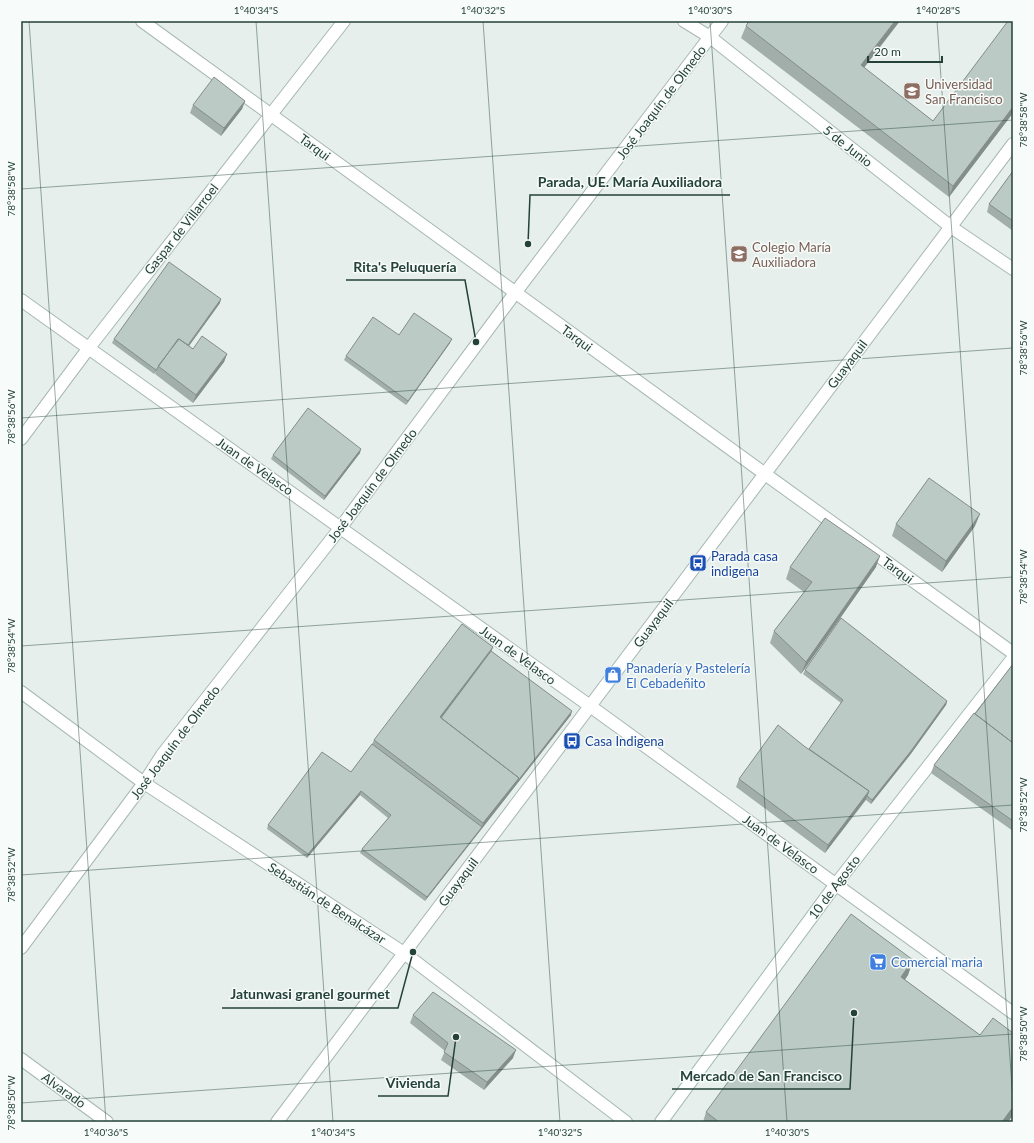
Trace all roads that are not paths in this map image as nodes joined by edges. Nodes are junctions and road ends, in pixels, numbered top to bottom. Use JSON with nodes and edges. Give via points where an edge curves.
{"nodes":[{"id":1,"x":142,"y":21,"type":"edge"},
{"id":2,"x":344,"y":21,"type":"edge"},
{"id":3,"x":684,"y":21,"type":"edge"},
{"id":4,"x":722,"y":21,"type":"edge"},
{"id":5,"x":710,"y":37,"type":"junction"},
{"id":6,"x":270,"y":115,"type":"junction"},
{"id":7,"x":1013,"y":144,"type":"edge"},
{"id":8,"x":951,"y":227,"type":"junction"},
{"id":9,"x":1013,"y":268,"type":"edge"},
{"id":10,"x":515,"y":293,"type":"junction"},
{"id":11,"x":21,"y":300,"type":"edge"},
{"id":12,"x":88,"y":349,"type":"junction"},
{"id":13,"x":21,"y":439,"type":"edge"},
{"id":14,"x":765,"y":474,"type":"junction"},
{"id":15,"x":341,"y":527,"type":"junction"},
{"id":16,"x":1013,"y":653,"type":"edge"},
{"id":17,"x":1013,"y":658,"type":"edge"},
{"id":18,"x":21,"y":692,"type":"edge"},
{"id":19,"x":590,"y":706,"type":"junction"},
{"id":20,"x":144,"y":783,"type":"junction"},
{"id":21,"x":836,"y":884,"type":"junction"},
{"id":22,"x":21,"y":948,"type":"edge"},
{"id":23,"x":404,"y":953,"type":"junction"},
{"id":24,"x":1013,"y":1013,"type":"edge"},
{"id":25,"x":21,"y":1059,"type":"edge"},
{"id":26,"x":107,"y":1122,"type":"edge"},
{"id":27,"x":277,"y":1122,"type":"edge"},
{"id":28,"x":626,"y":1122,"type":"edge"},
{"id":29,"x":661,"y":1122,"type":"edge"}],
"edges":[{"from":1,"to":6,"type":"street","name":"Tarqui"},
{"from":2,"to":6,"type":"street","name":"Gaspar de Villarroel"},
{"from":3,"to":5,"type":"street","name":"5 de Junio"},
{"from":4,"to":5,"type":"street","name":"José Joaquín de Olmedo"},
{"from":5,"to":8,"type":"street","name":"5 de Junio"},
{"from":5,"to":10,"type":"street","name":"José Joaquín de Olmedo"},
{"from":6,"to":10,"type":"street","name":"Tarqui"},
{"from":6,"to":12,"type":"street","name":"Gaspar de Villarroel"},
{"from":7,"to":8,"type":"street","name":"Guayaquil"},
{"from":8,"to":9,"type":"street","name":"5 de Junio"},
{"from":8,"to":14,"type":"street","name":"Guayaquil"},
{"from":10,"to":14,"type":"street","name":"Tarqui"},
{"from":10,"to":15,"type":"street","name":"José Joaquín de Olmedo"},
{"from":11,"to":12,"type":"street","name":"Juan de Velasco"},
{"from":12,"to":13,"type":"street","name":"Gaspar de Villarroel"},
{"from":12,"to":15,"type":"street","name":"Juan de Velasco"},
{"from":14,"to":16,"type":"street","name":"Tarqui"},
{"from":14,"to":19,"type":"street","name":"Guayaquil"},
{"from":15,"to":19,"type":"street","name":"Juan de Velasco"},
{"from":15,"to":20,"type":"street","name":"José Joaquín de Olmedo","via":[[162,755]]},
{"from":17,"to":21,"type":"street","name":"10 de Agosto"},
{"from":18,"to":20,"type":"street","name":"Sebastián de Benalcázar"},
{"from":19,"to":21,"type":"street","name":"Juan de Velasco"},
{"from":19,"to":23,"type":"street","name":"Guayaquil"},
{"from":20,"to":22,"type":"street","name":"José Joaquín de Olmedo"},
{"from":20,"to":23,"type":"street","name":"Sebastián de Benalcázar"},
{"from":21,"to":24,"type":"street","name":"Juan de Velasco"},
{"from":21,"to":29,"type":"street","name":"10 de Agosto"},
{"from":23,"to":27,"type":"street","name":"Guayaquil"},
{"from":23,"to":28,"type":"street","name":"Sebastián de Benalcázar"},
{"from":25,"to":26,"type":"street","name":"Alvarado"}]}
